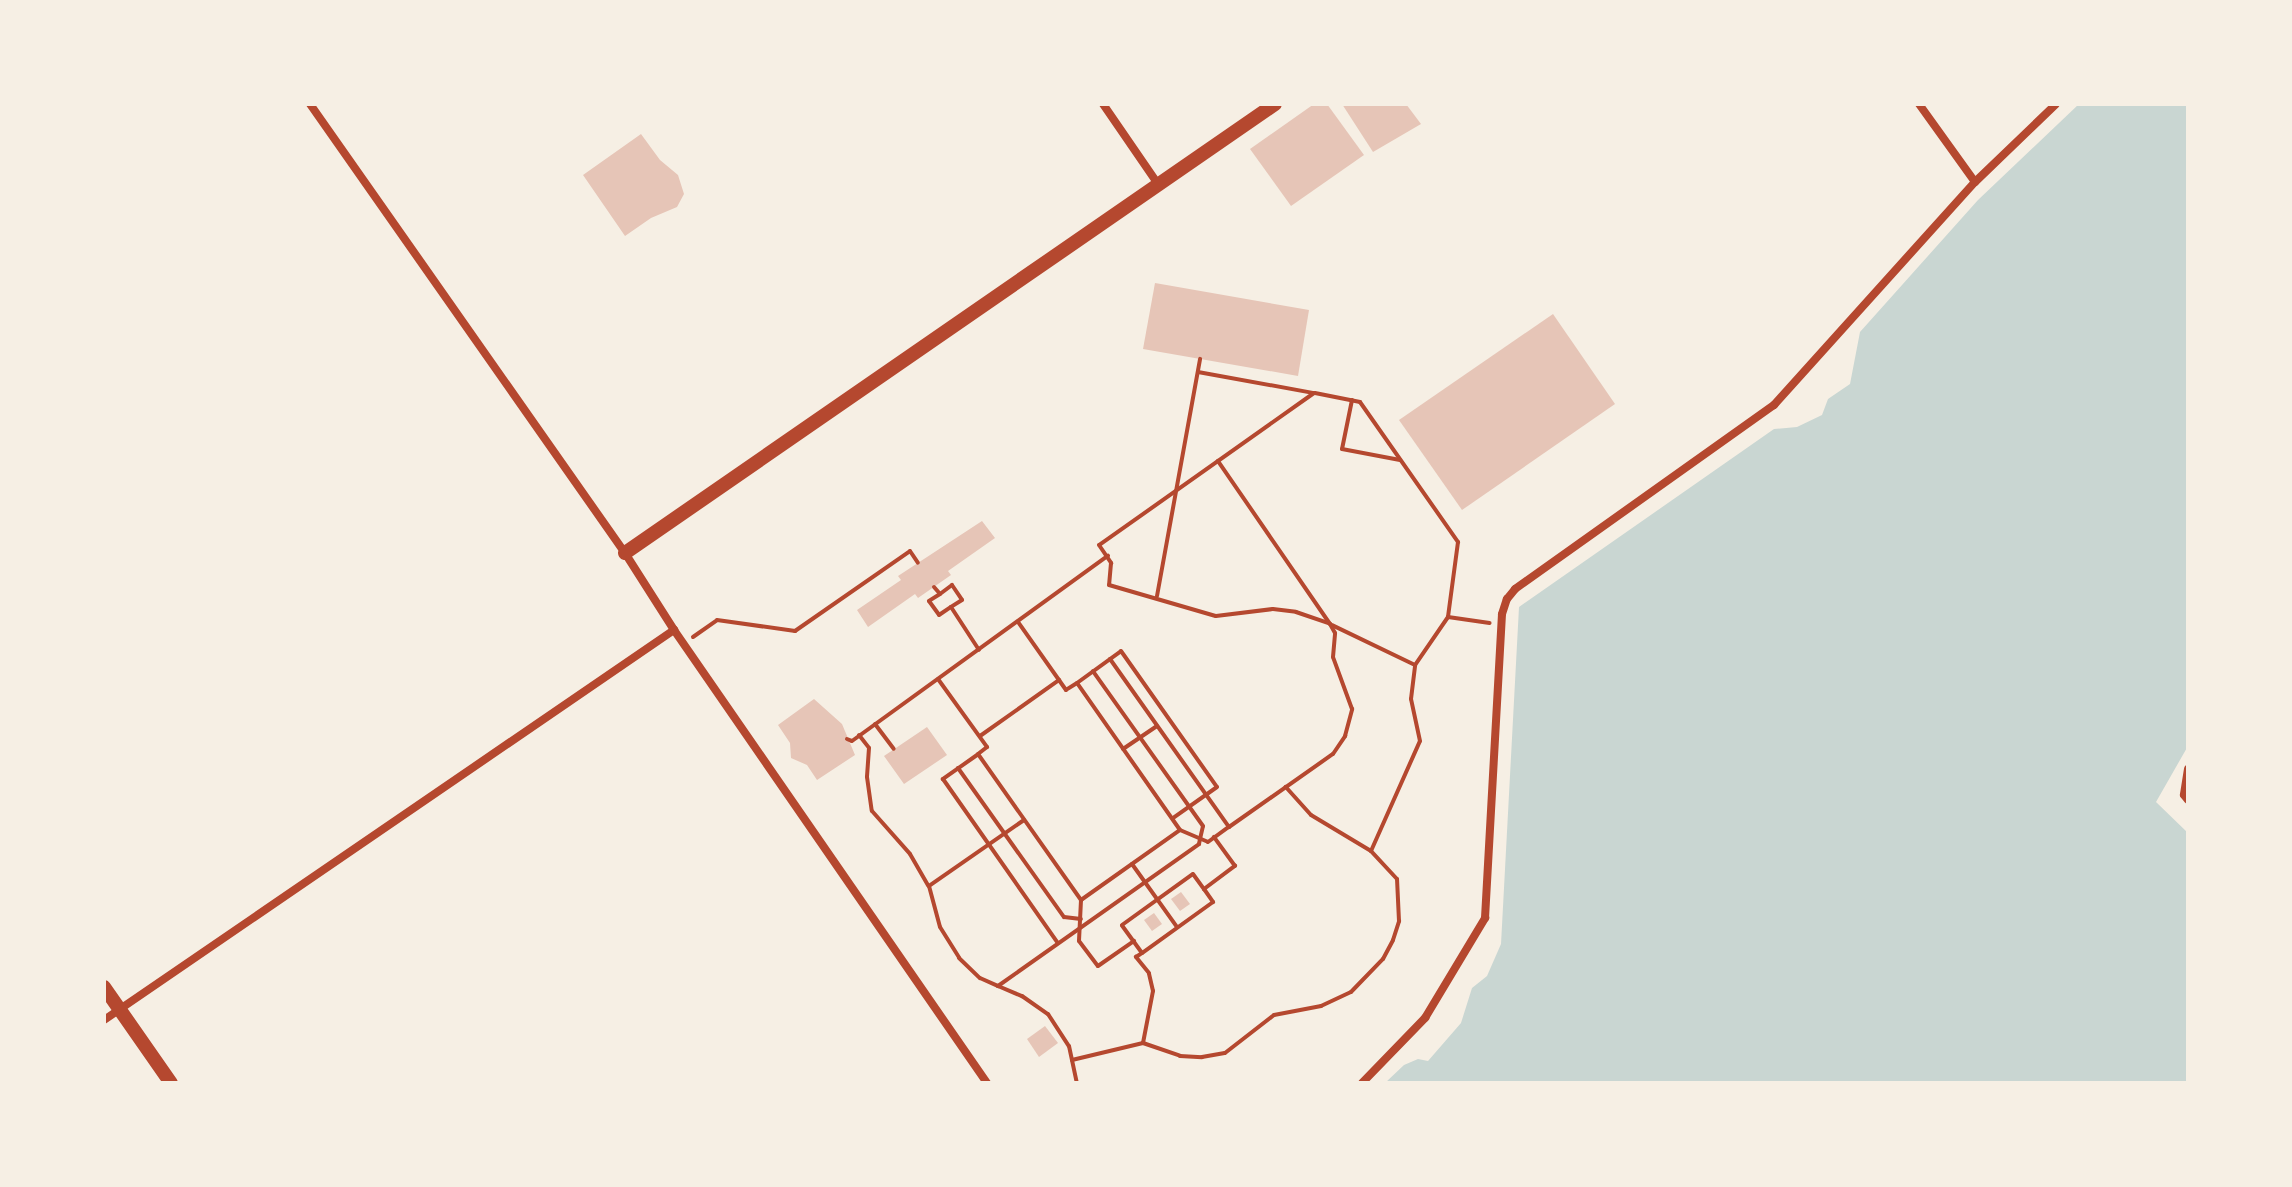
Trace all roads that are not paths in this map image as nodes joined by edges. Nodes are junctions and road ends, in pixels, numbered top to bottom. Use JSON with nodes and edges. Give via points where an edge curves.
{"nodes":[{"id":1,"x":310,"y":104,"type":"edge"},
{"id":2,"x":1103,"y":104,"type":"edge"},
{"id":3,"x":1275,"y":104,"type":"edge"},
{"id":4,"x":1919,"y":104,"type":"edge"},
{"id":5,"x":2056,"y":104,"type":"edge"},
{"id":6,"x":1975,"y":182,"type":"junction"},
{"id":7,"x":1158,"y":184,"type":"junction"},
{"id":8,"x":625,"y":553,"type":"junction"},
{"id":9,"x":674,"y":630,"type":"junction"},
{"id":10,"x":2188,"y":769,"type":"edge"},
{"id":11,"x":2188,"y":800,"type":"edge"},
{"id":12,"x":104,"y":987,"type":"edge"},
{"id":13,"x":120,"y":1009,"type":"junction"},
{"id":14,"x":104,"y":1020,"type":"edge"},
{"id":15,"x":171,"y":1083,"type":"edge"},
{"id":16,"x":987,"y":1083,"type":"edge"},
{"id":17,"x":1362,"y":1083,"type":"edge"}],
"edges":[{"from":1,"to":8,"type":"street"},
{"from":2,"to":7,"type":"street"},
{"from":3,"to":7,"type":"street"},
{"from":4,"to":6,"type":"street"},
{"from":5,"to":6,"type":"street"},
{"from":6,"to":17,"type":"street","via":[[1774,405],[1507,599],[1501,625],[1485,918],[1425,1018]]},
{"from":7,"to":8,"type":"street"},
{"from":8,"to":9,"type":"street"},
{"from":9,"to":13,"type":"street"},
{"from":9,"to":16,"type":"street"},
{"from":10,"to":11,"type":"street"},
{"from":12,"to":13,"type":"street"},
{"from":13,"to":14,"type":"street"},
{"from":13,"to":15,"type":"street"}]}
